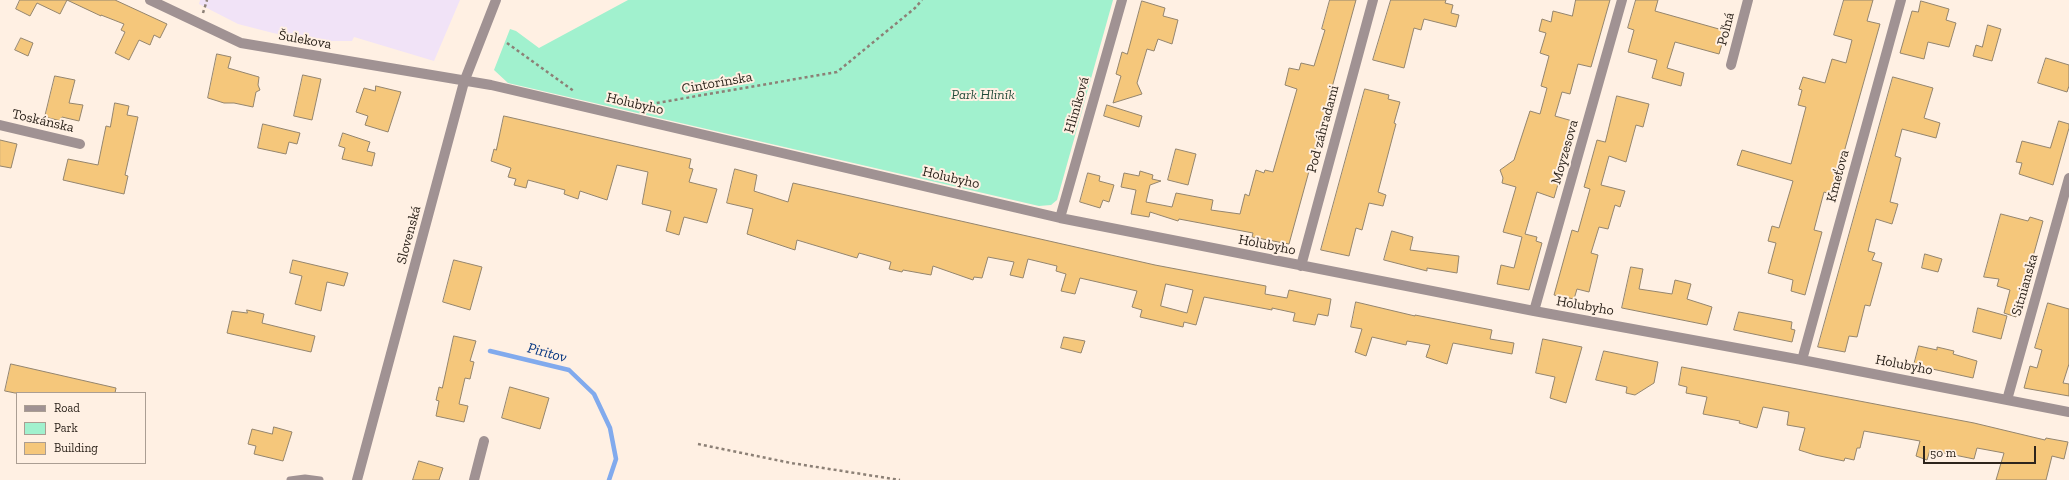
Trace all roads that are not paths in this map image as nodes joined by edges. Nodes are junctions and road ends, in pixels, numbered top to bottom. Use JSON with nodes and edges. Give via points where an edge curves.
{"nodes":[{"id":1,"x":150,"y":0,"type":"edge"},
{"id":2,"x":496,"y":0,"type":"edge"},
{"id":3,"x":1122,"y":0,"type":"edge"},
{"id":4,"x":1373,"y":0,"type":"edge"},
{"id":5,"x":1622,"y":0,"type":"edge"},
{"id":6,"x":1748,"y":0,"type":"edge"},
{"id":7,"x":1901,"y":0,"type":"edge"},
{"id":8,"x":1731,"y":65,"type":"dead end"},
{"id":9,"x":464,"y":82,"type":"junction"},
{"id":10,"x":0,"y":125,"type":"edge"},
{"id":11,"x":80,"y":144,"type":"dead end"},
{"id":12,"x":2069,"y":178,"type":"edge"},
{"id":13,"x":1060,"y":218,"type":"junction"},
{"id":14,"x":1301,"y":266,"type":"junction"},
{"id":15,"x":1534,"y":311,"type":"junction"},
{"id":16,"x":1802,"y":360,"type":"junction"},
{"id":17,"x":2007,"y":400,"type":"junction"},
{"id":18,"x":2069,"y":412,"type":"edge"},
{"id":19,"x":484,"y":441,"type":"dead end"},
{"id":20,"x":290,"y":480,"type":"edge"},
{"id":21,"x":320,"y":480,"type":"edge"},
{"id":22,"x":358,"y":480,"type":"edge"},
{"id":23,"x":474,"y":480,"type":"edge"}],
"edges":[{"from":1,"to":9,"type":"street","name":"Šulekova","via":[[241,43]]},
{"from":2,"to":9,"type":"street","name":"Slovenská"},
{"from":3,"to":13,"type":"street","name":"Hliníková"},
{"from":4,"to":14,"type":"street","name":"Pod záhradami"},
{"from":5,"to":15,"type":"street","name":"Moyzesova"},
{"from":6,"to":8,"type":"street","name":"Poľná"},
{"from":7,"to":16,"type":"street","name":"Kmeťova"},
{"from":9,"to":13,"type":"street","name":"Holubyho","via":[[491,85]]},
{"from":9,"to":22,"type":"street","name":"Slovenská"},
{"from":10,"to":11,"type":"street","name":"Toskánska"},
{"from":12,"to":17,"type":"street","name":"Sitnianska"},
{"from":13,"to":14,"type":"street","name":"Holubyho"},
{"from":14,"to":15,"type":"street","name":"Holubyho"},
{"from":15,"to":16,"type":"street","name":"Holubyho"},
{"from":16,"to":17,"type":"street","name":"Holubyho"},
{"from":17,"to":18,"type":"street","name":"Holubyho"},
{"from":19,"to":23,"type":"street"},
{"from":20,"to":21,"type":"lane"}]}
